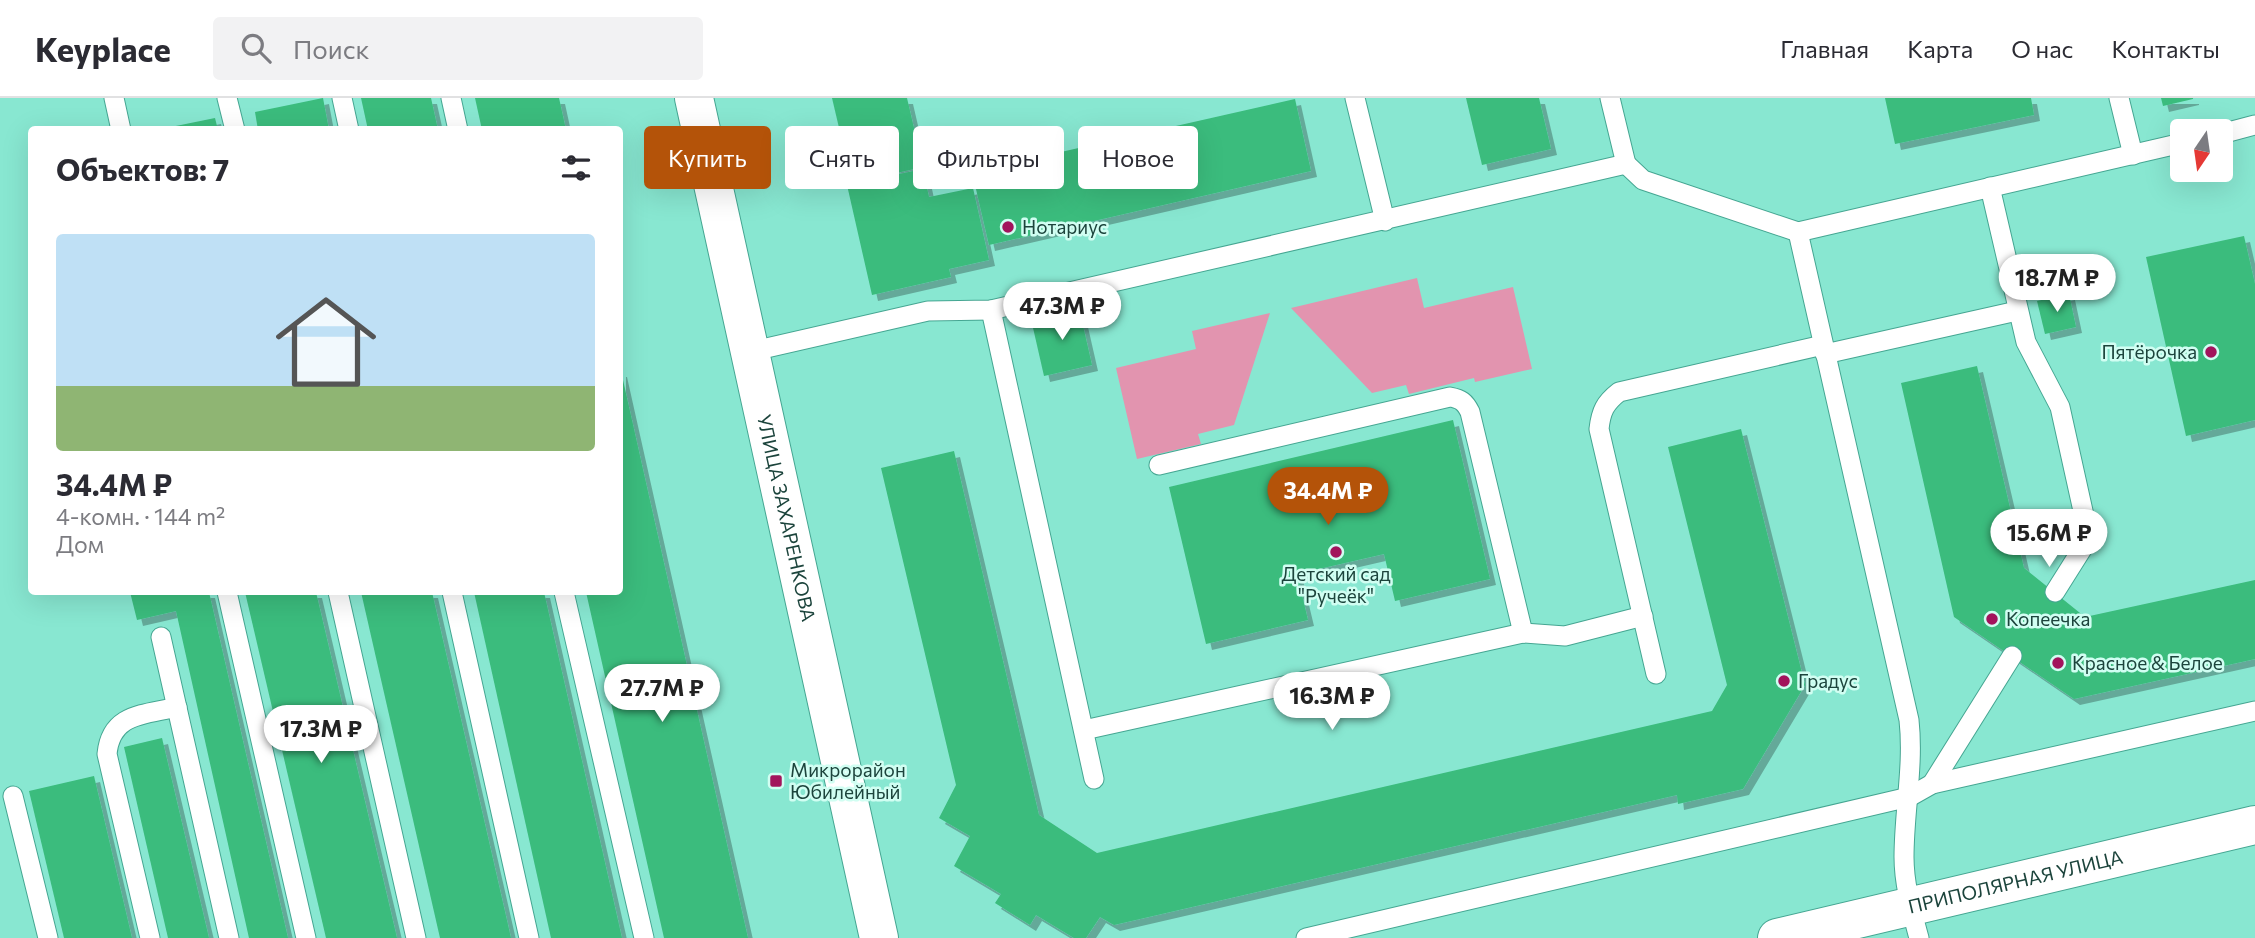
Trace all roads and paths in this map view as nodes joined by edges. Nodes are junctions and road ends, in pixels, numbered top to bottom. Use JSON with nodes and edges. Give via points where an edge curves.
{"nodes":[{"id":1,"x":114,"y":98,"type":"edge"},
{"id":2,"x":228,"y":98,"type":"edge"},
{"id":3,"x":342,"y":98,"type":"edge"},
{"id":4,"x":451,"y":98,"type":"edge"},
{"id":5,"x":694,"y":98,"type":"edge"},
{"id":6,"x":1355,"y":98,"type":"edge"},
{"id":7,"x":1610,"y":98,"type":"edge"},
{"id":8,"x":2119,"y":98,"type":"edge"},
{"id":9,"x":2255,"y":125,"type":"edge"},
{"id":10,"x":120,"y":126,"type":"edge"},
{"id":11,"x":233,"y":126,"type":"edge"},
{"id":12,"x":348,"y":126,"type":"edge"},
{"id":13,"x":457,"y":126,"type":"edge"},
{"id":14,"x":2233,"y":131,"type":"edge"},
{"id":15,"x":2170,"y":146,"type":"edge"},
{"id":16,"x":2133,"y":155,"type":"junction"},
{"id":17,"x":1626,"y":164,"type":"junction"},
{"id":18,"x":1990,"y":187,"type":"junction"},
{"id":19,"x":1385,"y":220,"type":"junction"},
{"id":20,"x":1798,"y":232,"type":"junction"},
{"id":21,"x":991,"y":310,"type":"junction"},
{"id":22,"x":2017,"y":311,"type":"junction"},
{"id":23,"x":1824,"y":349,"type":"junction"},
{"id":24,"x":749,"y":352,"type":"junction"},
{"id":25,"x":1159,"y":466,"type":"dead end"},
{"id":26,"x":2054,"y":592,"type":"dead end"},
{"id":27,"x":227,"y":595,"type":"edge"},
{"id":28,"x":339,"y":595,"type":"edge"},
{"id":29,"x":453,"y":595,"type":"edge"},
{"id":30,"x":565,"y":595,"type":"edge"},
{"id":31,"x":1643,"y":616,"type":"junction"},
{"id":32,"x":1523,"y":633,"type":"junction"},
{"id":33,"x":161,"y":637,"type":"dead end"},
{"id":34,"x":2012,"y":656,"type":"dead end"},
{"id":35,"x":1656,"y":674,"type":"dead end"},
{"id":36,"x":177,"y":707,"type":"junction"},
{"id":37,"x":2255,"y":711,"type":"edge"},
{"id":38,"x":1084,"y":730,"type":"junction"},
{"id":39,"x":1094,"y":779,"type":"dead end"},
{"id":40,"x":1932,"y":783,"type":"junction"},
{"id":41,"x":13,"y":796,"type":"dead end"},
{"id":42,"x":1909,"y":797,"type":"junction"},
{"id":43,"x":2255,"y":825,"type":"edge"},
{"id":44,"x":1914,"y":922,"type":"edge"},
{"id":45,"x":48,"y":938,"type":"edge"},
{"id":46,"x":150,"y":938,"type":"edge"},
{"id":47,"x":229,"y":938,"type":"edge"},
{"id":48,"x":306,"y":938,"type":"edge"},
{"id":49,"x":416,"y":938,"type":"edge"},
{"id":50,"x":529,"y":938,"type":"edge"},
{"id":51,"x":644,"y":938,"type":"edge"},
{"id":52,"x":879,"y":938,"type":"edge"},
{"id":53,"x":1306,"y":938,"type":"edge"},
{"id":54,"x":1777,"y":938,"type":"edge"}],
"edges":[{"from":1,"to":10,"type":"lane"},
{"from":2,"to":11,"type":"lane"},
{"from":3,"to":12,"type":"lane"},
{"from":4,"to":13,"type":"lane"},
{"from":5,"to":24,"type":"street","name":"УЛИЦА ЗАХАРЕНКОВА"},
{"from":6,"to":19,"type":"lane"},
{"from":7,"to":17,"type":"lane"},
{"from":8,"to":16,"type":"lane"},
{"from":9,"to":14,"type":"lane"},
{"from":15,"to":16,"type":"lane"},
{"from":16,"to":18,"type":"lane"},
{"from":17,"to":19,"type":"lane"},
{"from":17,"to":20,"type":"lane","via":[[1643,180]]},
{"from":18,"to":20,"type":"lane"},
{"from":18,"to":22,"type":"lane"},
{"from":19,"to":21,"type":"lane"},
{"from":20,"to":23,"type":"lane"},
{"from":21,"to":24,"type":"lane","via":[[928,311]]},
{"from":21,"to":38,"type":"lane"},
{"from":22,"to":23,"type":"lane"},
{"from":22,"to":26,"type":"lane","via":[[2026,342],[2060,407],[2089,538]]},
{"from":23,"to":31,"type":"lane","via":[[1619,392],[1601,411],[1599,429]]},
{"from":23,"to":42,"type":"lane","via":[[1909,720]]},
{"from":24,"to":52,"type":"street","name":"УЛИЦА ЗАХАРЕНКОВА"},
{"from":25,"to":32,"type":"lane","via":[[1450,397],[1459,399],[1470,412]]},
{"from":27,"to":48,"type":"lane"},
{"from":28,"to":49,"type":"lane"},
{"from":29,"to":50,"type":"lane"},
{"from":30,"to":51,"type":"lane"},
{"from":31,"to":32,"type":"lane","via":[[1565,636]]},
{"from":31,"to":35,"type":"lane"},
{"from":32,"to":38,"type":"lane"},
{"from":33,"to":36,"type":"lane"},
{"from":34,"to":40,"type":"lane"},
{"from":36,"to":46,"type":"lane","via":[[125,720],[108,739],[107,754]]},
{"from":36,"to":47,"type":"lane"},
{"from":37,"to":40,"type":"lane"},
{"from":38,"to":39,"type":"lane"},
{"from":40,"to":42,"type":"lane"},
{"from":41,"to":45,"type":"lane"},
{"from":42,"to":44,"type":"lane","via":[[1904,856]]},
{"from":42,"to":53,"type":"lane"},
{"from":43,"to":44,"type":"street","name":"ПРИПОЛЯРНАЯ УЛИЦА"},
{"from":44,"to":54,"type":"street","name":"ПРИПОЛЯРНАЯ УЛИЦА"}]}
